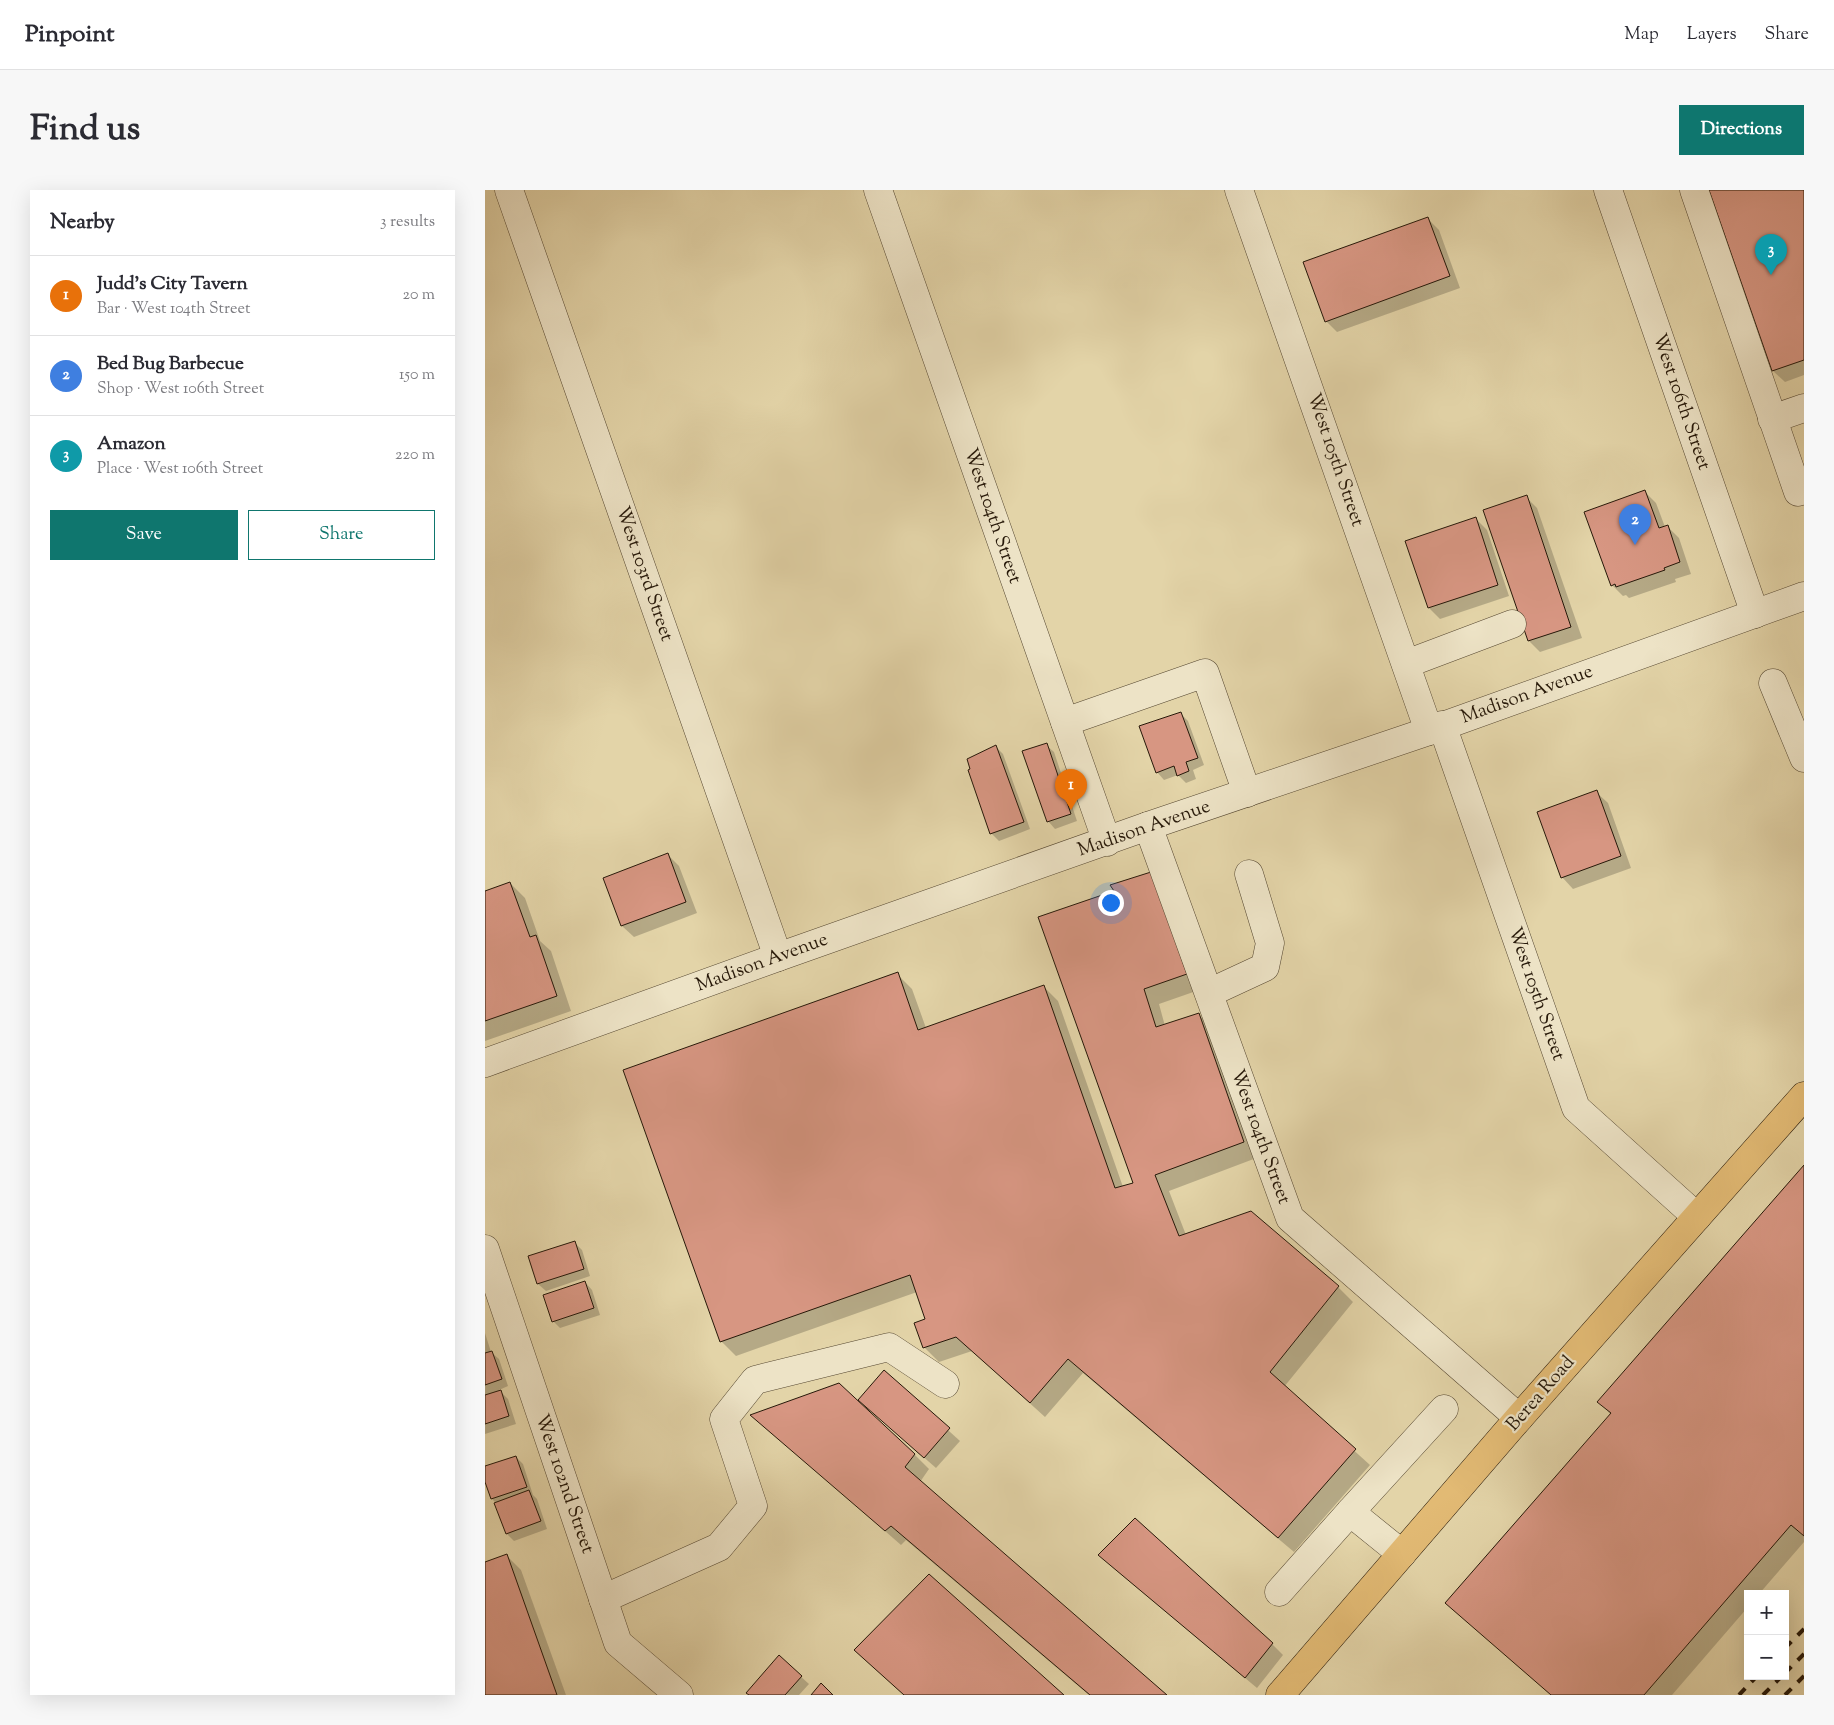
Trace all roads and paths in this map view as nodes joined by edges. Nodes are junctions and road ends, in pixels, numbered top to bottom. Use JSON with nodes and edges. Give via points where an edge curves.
{"nodes":[{"id":1,"x":509,"y":190,"type":"edge"},
{"id":2,"x":878,"y":190,"type":"edge"},
{"id":3,"x":1239,"y":190,"type":"edge"},
{"id":4,"x":1608,"y":190,"type":"edge"},
{"id":5,"x":1694,"y":190,"type":"edge"},
{"id":6,"x":1804,"y":408,"type":"edge"},
{"id":7,"x":1772,"y":419,"type":"junction"},
{"id":8,"x":1804,"y":490,"type":"edge"},
{"id":9,"x":1804,"y":596,"type":"edge"},
{"id":10,"x":1755,"y":614,"type":"junction"},
{"id":11,"x":1512,"y":624,"type":"dead end"},
{"id":12,"x":1406,"y":664,"type":"junction"},
{"id":13,"x":1773,"y":683,"type":"dead end"},
{"id":14,"x":1065,"y":722,"type":"junction"},
{"id":15,"x":1435,"y":728,"type":"junction"},
{"id":16,"x":1804,"y":758,"type":"edge"},
{"id":17,"x":1247,"y":793,"type":"junction"},
{"id":18,"x":1148,"y":826,"type":"junction"},
{"id":19,"x":1107,"y":842,"type":"junction"},
{"id":20,"x":1249,"y":874,"type":"dead end"},
{"id":21,"x":778,"y":957,"type":"junction"},
{"id":22,"x":1209,"y":994,"type":"junction"},
{"id":23,"x":485,"y":1063,"type":"edge"},
{"id":24,"x":1804,"y":1096,"type":"edge"},
{"id":25,"x":1697,"y":1218,"type":"junction"},
{"id":26,"x":485,"y":1249,"type":"edge"},
{"id":27,"x":945,"y":1384,"type":"dead end"},
{"id":28,"x":1443,"y":1408,"type":"dead end"},
{"id":29,"x":1519,"y":1418,"type":"junction"},
{"id":30,"x":1351,"y":1512,"type":"junction"},
{"id":31,"x":1402,"y":1554,"type":"junction"},
{"id":32,"x":1279,"y":1592,"type":"dead end"},
{"id":33,"x":603,"y":1599,"type":"junction"},
{"id":34,"x":679,"y":1695,"type":"edge"},
{"id":35,"x":1280,"y":1695,"type":"edge"}],
"edges":[{"from":1,"to":21,"type":"street","name":"West 103rd Street"},
{"from":2,"to":14,"type":"street","name":"West 104th Street"},
{"from":3,"to":12,"type":"street","name":"West 105th Street"},
{"from":4,"to":10,"type":"street","name":"West 106th Street"},
{"from":5,"to":7,"type":"street"},
{"from":6,"to":7,"type":"street"},
{"from":7,"to":8,"type":"street","via":[[1799,492]]},
{"from":9,"to":10,"type":"street","name":"Madison Avenue"},
{"from":10,"to":15,"type":"street","name":"Madison Avenue"},
{"from":11,"to":12,"type":"street"},
{"from":12,"to":15,"type":"street","name":"West 105th Street"},
{"from":13,"to":16,"type":"street"},
{"from":14,"to":17,"type":"street","via":[[1205,673]]},
{"from":14,"to":19,"type":"street","name":"West 104th Street"},
{"from":15,"to":17,"type":"street","name":"Madison Avenue"},
{"from":15,"to":25,"type":"street","name":"West 105th Street","via":[[1576,1108]]},
{"from":17,"to":18,"type":"street","name":"Madison Avenue"},
{"from":18,"to":19,"type":"street","name":"Madison Avenue"},
{"from":18,"to":22,"type":"street","name":"West 104th Street"},
{"from":19,"to":21,"type":"street","name":"Madison Avenue"},
{"from":20,"to":22,"type":"street","via":[[1271,943],[1265,967]]},
{"from":21,"to":23,"type":"street","name":"Madison Avenue"},
{"from":22,"to":29,"type":"street","name":"West 104th Street","via":[[1290,1218]]},
{"from":24,"to":25,"type":"main road","name":"Berea Road"},
{"from":25,"to":29,"type":"main road","name":"Berea Road"},
{"from":26,"to":33,"type":"street","name":"West 102nd Street"},
{"from":27,"to":33,"type":"street","via":[[889,1347],[755,1380],[724,1419],[753,1506],[719,1547]]},
{"from":28,"to":30,"type":"street"},
{"from":29,"to":31,"type":"main road","name":"Berea Road"},
{"from":30,"to":31,"type":"street"},
{"from":30,"to":32,"type":"street"},
{"from":31,"to":35,"type":"main road","name":"Berea Road"},
{"from":33,"to":34,"type":"street","name":"West 102nd Street","via":[[618,1643]]}]}
